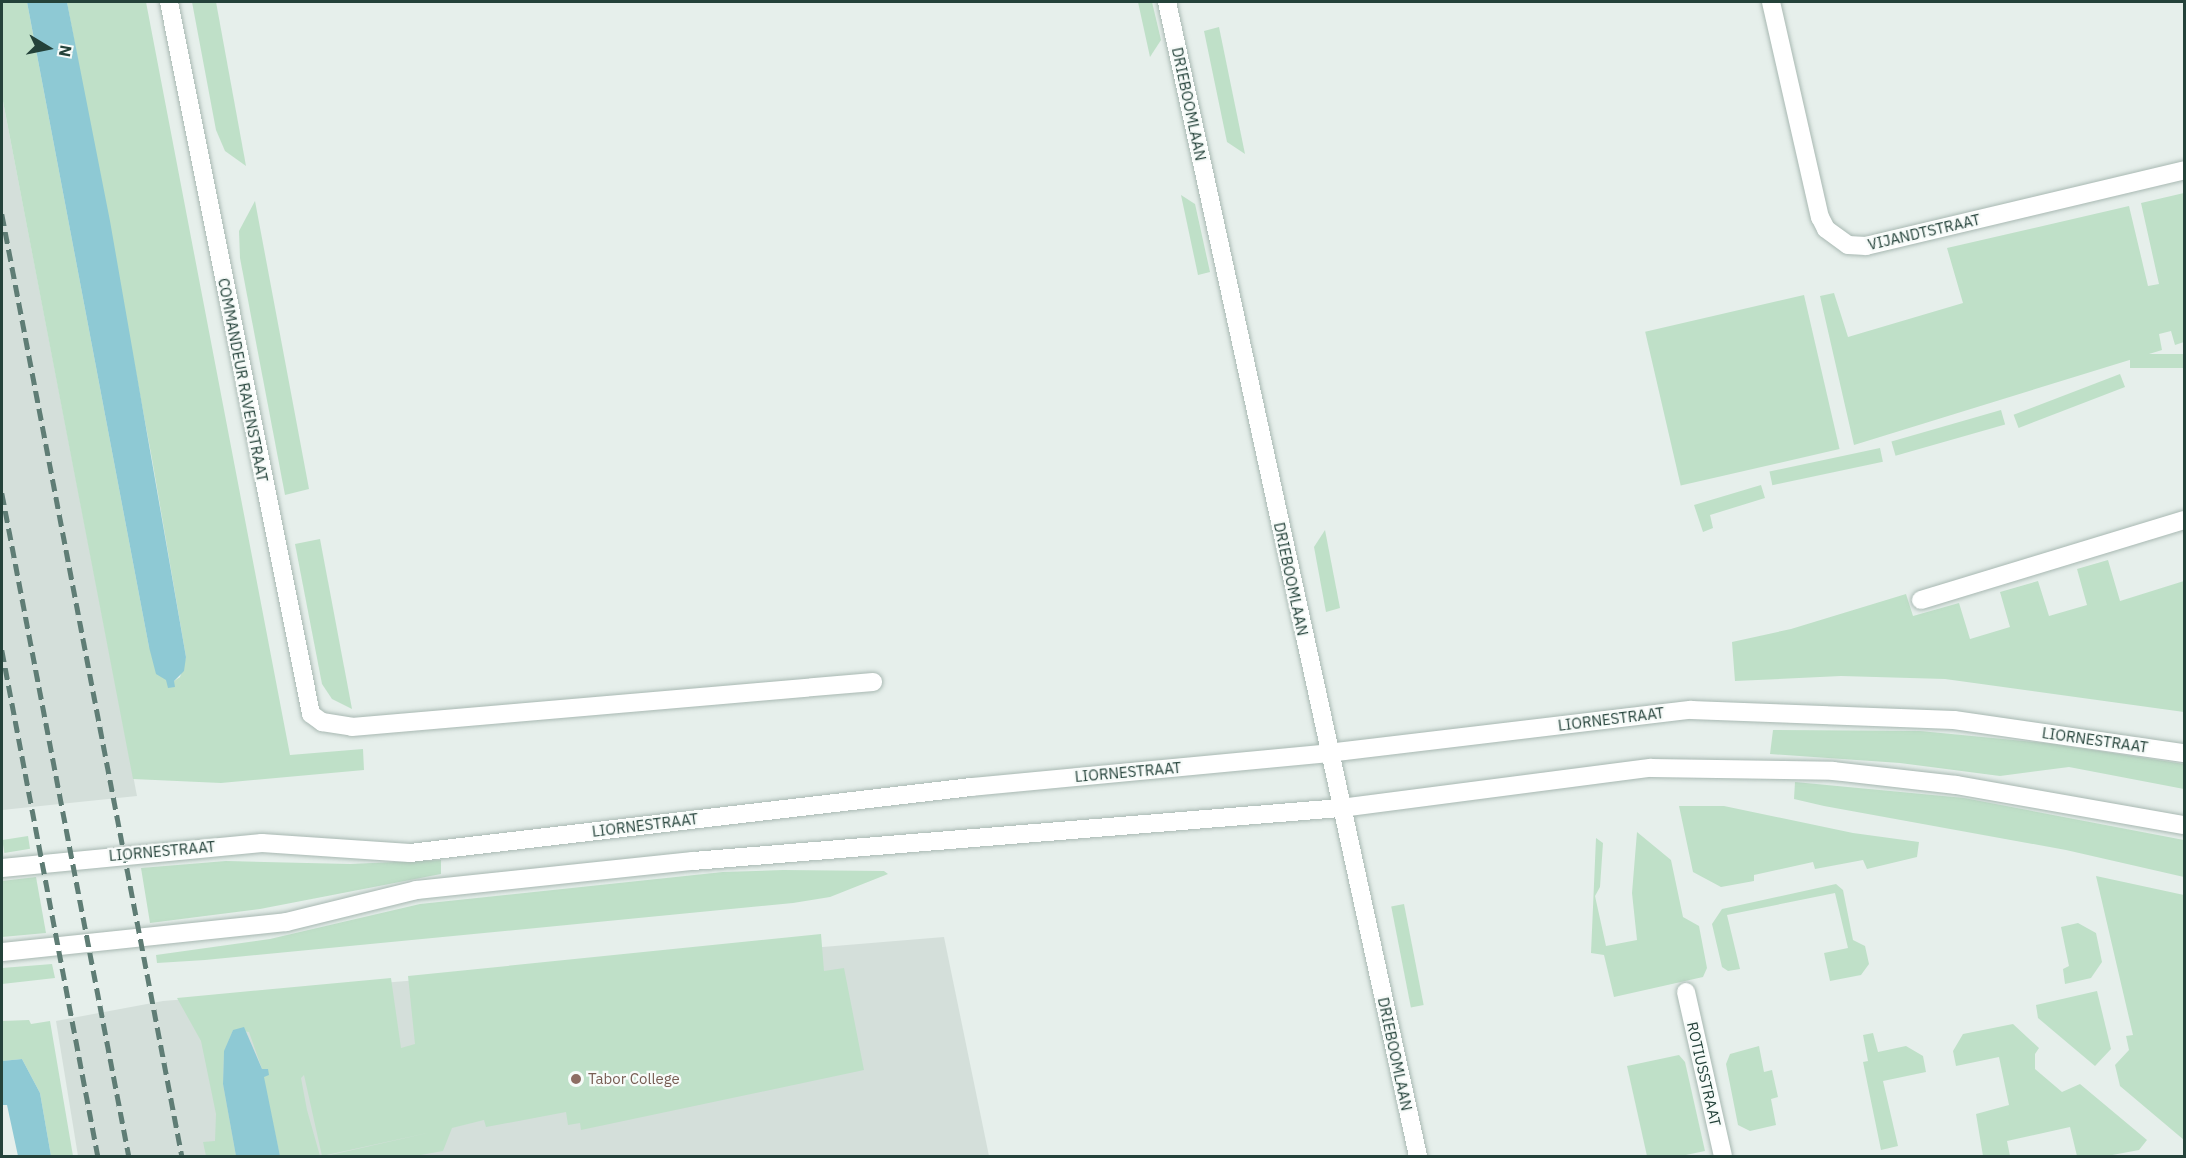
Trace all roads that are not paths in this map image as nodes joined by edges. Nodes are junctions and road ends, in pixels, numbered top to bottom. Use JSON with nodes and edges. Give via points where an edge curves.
{"nodes":[{"id":1,"x":169,"y":2,"type":"edge"},
{"id":2,"x":1167,"y":2,"type":"edge"},
{"id":3,"x":1771,"y":2,"type":"edge"},
{"id":4,"x":2184,"y":170,"type":"edge"},
{"id":5,"x":2184,"y":520,"type":"edge"},
{"id":6,"x":1921,"y":600,"type":"dead end"},
{"id":7,"x":873,"y":682,"type":"dead end"},
{"id":8,"x":1328,"y":753,"type":"junction"},
{"id":9,"x":2184,"y":753,"type":"edge"},
{"id":10,"x":1341,"y":808,"type":"junction"},
{"id":11,"x":2184,"y":825,"type":"edge"},
{"id":12,"x":2,"y":868,"type":"edge"},
{"id":13,"x":2,"y":952,"type":"edge"},
{"id":14,"x":1686,"y":992,"type":"dead end"},
{"id":15,"x":1418,"y":1156,"type":"edge"},
{"id":16,"x":1723,"y":1156,"type":"edge"}],
"edges":[{"from":1,"to":7,"type":"street","name":"COMMANDEUR RAVENSTRAAT","via":[[311,714],[321,722],[352,727]]},
{"from":2,"to":8,"type":"street","name":"DRIEBOOMLAAN"},
{"from":3,"to":4,"type":"street","name":"VIJANDTSTRAAT","via":[[1820,217],[1826,229],[1848,245],[1866,246]]},
{"from":5,"to":6,"type":"street"},
{"from":8,"to":9,"type":"street","name":"LIORNESTRAAT","via":[[1691,710],[1954,720]]},
{"from":8,"to":10,"type":"street","name":"DRIEBOOMLAAN"},
{"from":8,"to":12,"type":"street","name":"LIORNESTRAAT","via":[[971,787],[410,853],[262,843]]},
{"from":10,"to":11,"type":"street","via":[[1651,768],[1833,771],[1956,785]]},
{"from":10,"to":13,"type":"street","via":[[693,861],[416,890],[286,922]]},
{"from":10,"to":15,"type":"street","name":"DRIEBOOMLAAN"},
{"from":14,"to":16,"type":"street","name":"ROTIUSSTRAAT"}]}
